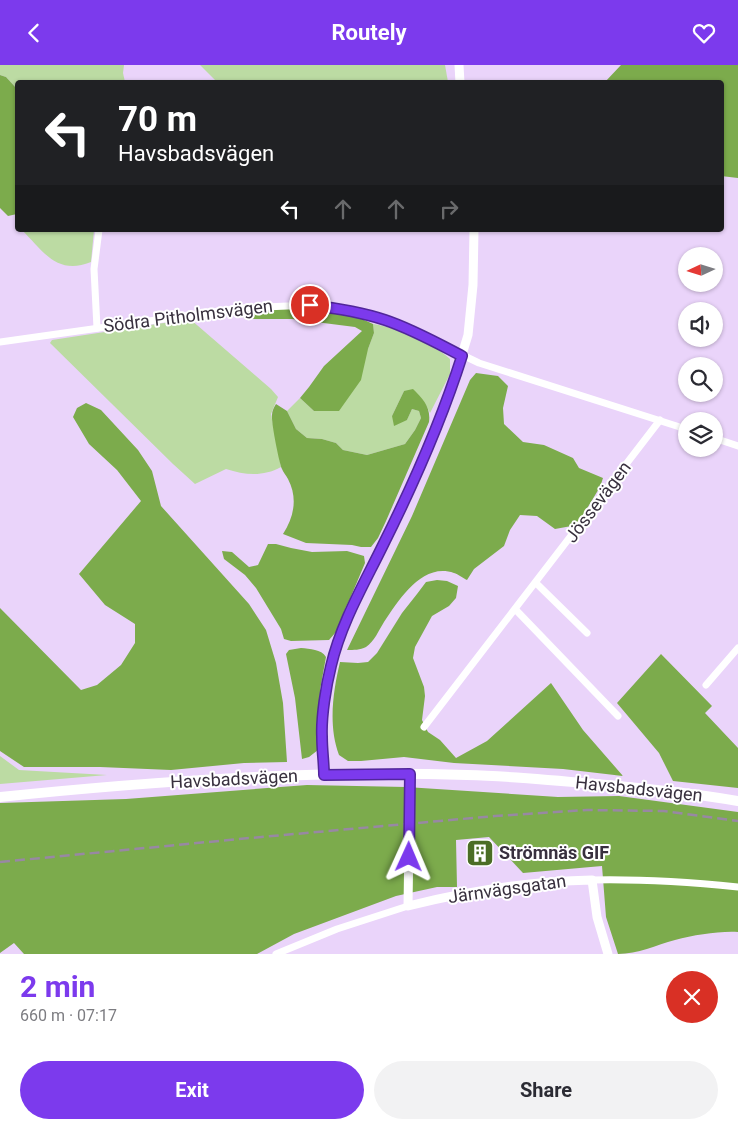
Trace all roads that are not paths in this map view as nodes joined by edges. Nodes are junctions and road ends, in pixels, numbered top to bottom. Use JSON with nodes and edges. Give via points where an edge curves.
{"nodes":[{"id":1,"x":458,"y":65,"type":"edge"},
{"id":2,"x":460,"y":80,"type":"edge"},
{"id":3,"x":99,"y":232,"type":"edge"},
{"id":4,"x":474,"y":232,"type":"edge"},
{"id":5,"x":97,"y":327,"type":"junction"},
{"id":6,"x":0,"y":342,"type":"edge"},
{"id":7,"x":462,"y":356,"type":"junction"},
{"id":8,"x":660,"y":420,"type":"junction"},
{"id":9,"x":678,"y":426,"type":"edge"},
{"id":10,"x":723,"y":441,"type":"edge"},
{"id":11,"x":738,"y":446,"type":"edge"},
{"id":12,"x":536,"y":583,"type":"junction"},
{"id":13,"x":516,"y":610,"type":"junction"},
{"id":14,"x":588,"y":633,"type":"dead end"},
{"id":15,"x":738,"y":648,"type":"edge"},
{"id":16,"x":706,"y":685,"type":"dead end"},
{"id":17,"x":618,"y":715,"type":"dead end"},
{"id":18,"x":424,"y":727,"type":"dead end"},
{"id":19,"x":410,"y":774,"type":"junction"},
{"id":20,"x":324,"y":775,"type":"junction"},
{"id":21,"x":0,"y":797,"type":"edge"},
{"id":22,"x":738,"y":801,"type":"edge"},
{"id":23,"x":592,"y":880,"type":"junction"},
{"id":24,"x":738,"y":887,"type":"edge"},
{"id":25,"x":408,"y":906,"type":"junction"},
{"id":26,"x":276,"y":954,"type":"edge"},
{"id":27,"x":608,"y":954,"type":"edge"}],
"edges":[{"from":1,"to":2,"type":"street"},
{"from":3,"to":5,"type":"street","via":[[94,269]]},
{"from":4,"to":7,"type":"street","via":[[473,285],[468,335]]},
{"from":5,"to":6,"type":"street","name":"Södra Pitholmsvägen"},
{"from":5,"to":7,"type":"street","name":"Södra Pitholmsvägen","via":[[241,308],[310,305],[386,321]]},
{"from":7,"to":8,"type":"street","name":"Södra Pitholmsvägen"},
{"from":7,"to":20,"type":"street","via":[[424,457],[350,609],[337,643],[326,690],[322,737]]},
{"from":8,"to":9,"type":"street","name":"Södra Pitholmsvägen"},
{"from":8,"to":12,"type":"street","name":"Jössevägen"},
{"from":10,"to":11,"type":"street"},
{"from":12,"to":13,"type":"street","name":"Jössevägen"},
{"from":12,"to":14,"type":"street"},
{"from":13,"to":17,"type":"street"},
{"from":13,"to":18,"type":"street","name":"Jössevägen"},
{"from":15,"to":16,"type":"street"},
{"from":19,"to":20,"type":"main road","name":"Havsbadsvägen"},
{"from":19,"to":22,"type":"main road","name":"Havsbadsvägen","via":[[546,780]]},
{"from":19,"to":25,"type":"street"},
{"from":20,"to":21,"type":"main road","name":"Havsbadsvägen","via":[[157,783]]},
{"from":23,"to":24,"type":"street","name":"Järnvägsgatan","via":[[640,879]]},
{"from":23,"to":25,"type":"street","name":"Järnvägsgatan","via":[[506,887]]},
{"from":23,"to":27,"type":"street","via":[[596,917]]},
{"from":25,"to":26,"type":"street","via":[[330,931]]}]}
